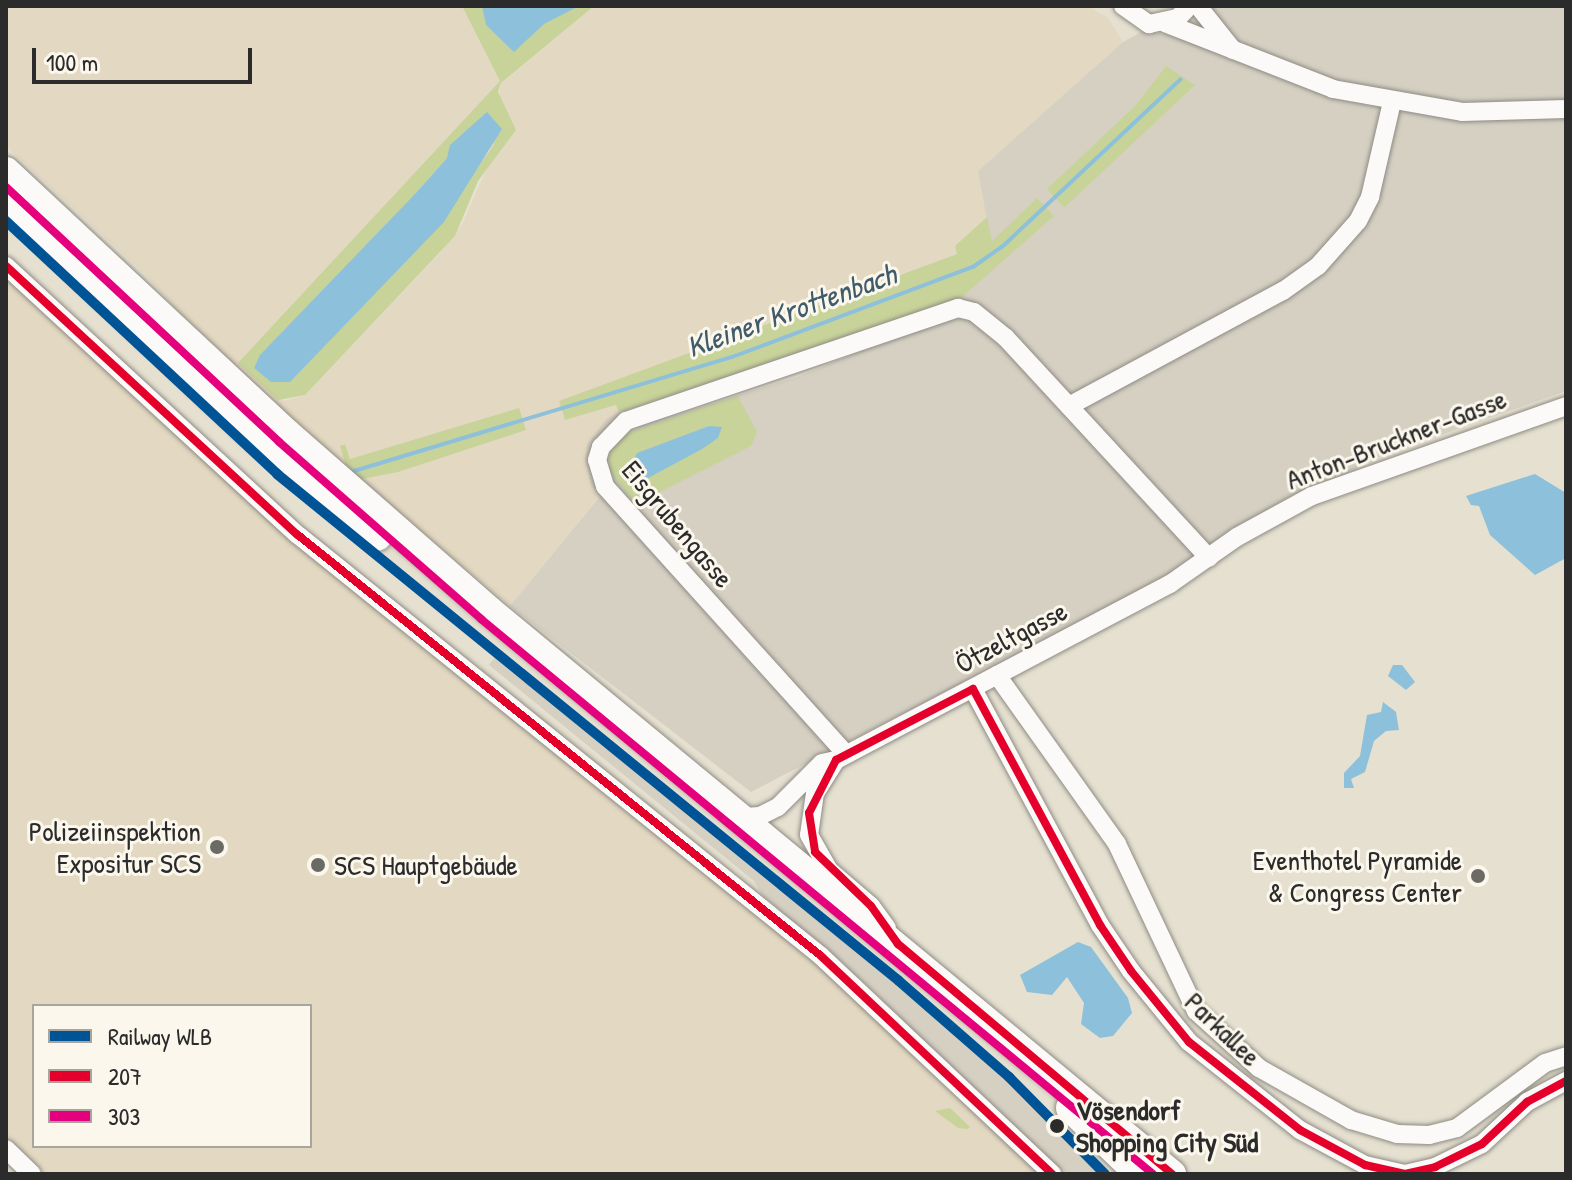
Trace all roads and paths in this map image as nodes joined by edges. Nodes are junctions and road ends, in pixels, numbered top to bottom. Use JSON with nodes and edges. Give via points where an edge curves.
{"nodes":[{"id":1,"x":1123,"y":6,"type":"edge"},
{"id":2,"x":1189,"y":6,"type":"edge"},
{"id":3,"x":1198,"y":6,"type":"edge"},
{"id":4,"x":1165,"y":23,"type":"junction"},
{"id":5,"x":1235,"y":52,"type":"junction"},
{"id":6,"x":1392,"y":102,"type":"junction"},
{"id":7,"x":1566,"y":109,"type":"edge"},
{"id":8,"x":6,"y":171,"type":"edge"},
{"id":9,"x":6,"y":201,"type":"edge"},
{"id":10,"x":6,"y":266,"type":"edge"},
{"id":11,"x":1069,"y":406,"type":"junction"},
{"id":12,"x":1566,"y":406,"type":"edge"},
{"id":13,"x":1209,"y":558,"type":"junction"},
{"id":14,"x":997,"y":675,"type":"junction"},
{"id":15,"x":973,"y":689,"type":"junction"},
{"id":16,"x":841,"y":757,"type":"junction"},
{"id":17,"x":744,"y":817,"type":"junction"},
{"id":18,"x":898,"y":944,"type":"junction"},
{"id":19,"x":1228,"y":1042,"type":"junction"},
{"id":20,"x":1566,"y":1056,"type":"edge"},
{"id":21,"x":1212,"y":1061,"type":"junction"},
{"id":22,"x":1566,"y":1081,"type":"edge"},
{"id":23,"x":1075,"y":1113,"type":"junction"},
{"id":24,"x":1429,"y":1135,"type":"junction"},
{"id":25,"x":6,"y":1149,"type":"edge"},
{"id":26,"x":1435,"y":1167,"type":"junction"},
{"id":27,"x":32,"y":1174,"type":"edge"},
{"id":28,"x":1052,"y":1174,"type":"edge"},
{"id":29,"x":1123,"y":1174,"type":"edge"},
{"id":30,"x":1139,"y":1174,"type":"edge"},
{"id":31,"x":1172,"y":1174,"type":"edge"}],
"edges":[{"from":1,"to":4,"type":"street","via":[[1141,22]]},
{"from":2,"to":4,"type":"street"},
{"from":3,"to":5,"type":"street"},
{"from":4,"to":5,"type":"street"},
{"from":5,"to":6,"type":"street","via":[[1287,75]]},
{"from":6,"to":7,"type":"street","via":[[1462,112]]},
{"from":6,"to":11,"type":"street","via":[[1370,197],[1337,248],[1283,291]]},
{"from":8,"to":17,"type":"main road","via":[[337,477],[489,610]]},
{"from":9,"to":23,"type":"main road","via":[[278,455],[945,1000]]},
{"from":10,"to":28,"type":"street","via":[[298,535],[850,981]]},
{"from":11,"to":13,"type":"street","name":"Eisgrubengasse"},
{"from":11,"to":16,"type":"street","name":"Eisgrubengasse","via":[[992,324],[958,308],[626,421],[607,436],[597,460],[612,496]]},
{"from":12,"to":13,"type":"street","name":"Anton-Bruckner-Gasse","via":[[1341,484],[1248,531]]},
{"from":13,"to":14,"type":"street","name":"Ötzeltgasse"},
{"from":14,"to":15,"type":"street","name":"Ötzeltgasse"},
{"from":14,"to":19,"type":"street","name":"Parkallee","via":[[1117,844],[1154,914],[1188,1000]]},
{"from":15,"to":16,"type":"street","name":"Ötzeltgasse"},
{"from":15,"to":21,"type":"street","name":"Parkallee","via":[[1100,925],[1131,971]]},
{"from":16,"to":17,"type":"street","name":"Ötzeltgasse","via":[[822,763],[778,807]]},
{"from":16,"to":18,"type":"street","via":[[815,793],[809,835],[829,870],[871,906]]},
{"from":17,"to":18,"type":"main road"},
{"from":18,"to":31,"type":"main road"},
{"from":19,"to":21,"type":"street"},
{"from":19,"to":24,"type":"street","name":"Parkallee","via":[[1259,1068],[1351,1120],[1397,1134]]},
{"from":20,"to":24,"type":"street","name":"Parkallee","via":[[1545,1063],[1457,1128]]},
{"from":21,"to":26,"type":"street","name":"Parkallee","via":[[1300,1130],[1365,1165],[1405,1174]]},
{"from":22,"to":26,"type":"street","name":"Parkallee","via":[[1527,1102],[1482,1144]]},
{"from":23,"to":29,"type":"street"},
{"from":23,"to":30,"type":"main road"},
{"from":24,"to":26,"type":"street"},
{"from":25,"to":27,"type":"street"}]}
